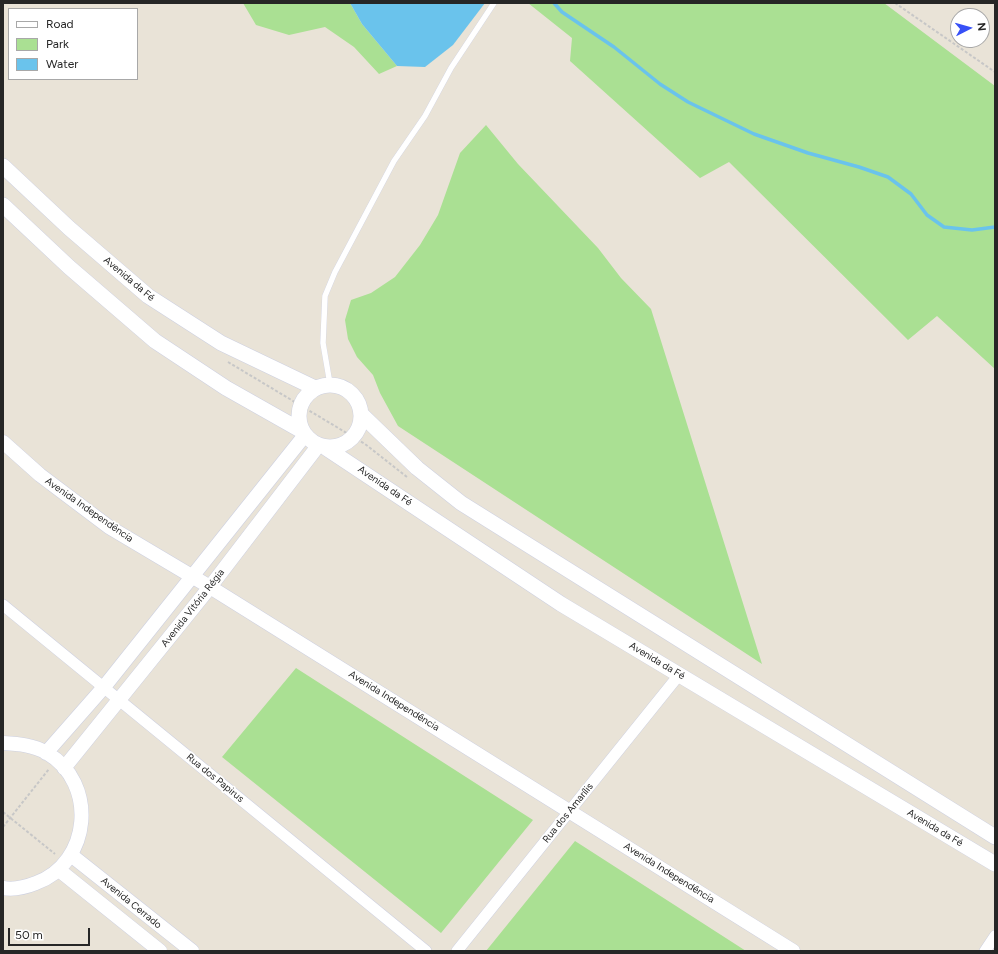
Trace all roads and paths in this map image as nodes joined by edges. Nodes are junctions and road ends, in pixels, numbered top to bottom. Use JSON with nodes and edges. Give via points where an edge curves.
{"nodes":[{"id":1,"x":494,"y":3,"type":"edge"},
{"id":2,"x":895,"y":3,"type":"edge"},
{"id":3,"x":995,"y":72,"type":"edge"},
{"id":4,"x":3,"y":166,"type":"edge"},
{"id":5,"x":3,"y":206,"type":"edge"},
{"id":6,"x":330,"y":384,"type":"junction"},
{"id":7,"x":315,"y":388,"type":"junction"},
{"id":8,"x":362,"y":415,"type":"junction"},
{"id":9,"x":304,"y":433,"type":"junction"},
{"id":10,"x":3,"y":442,"type":"edge"},
{"id":11,"x":322,"y":447,"type":"junction"},
{"id":12,"x":193,"y":578,"type":"junction"},
{"id":13,"x":210,"y":586,"type":"junction"},
{"id":14,"x":3,"y":606,"type":"edge"},
{"id":15,"x":679,"y":674,"type":"junction"},
{"id":16,"x":104,"y":687,"type":"junction"},
{"id":17,"x":120,"y":700,"type":"junction"},
{"id":18,"x":3,"y":743,"type":"edge"},
{"id":19,"x":46,"y":753,"type":"junction"},
{"id":20,"x":64,"y":768,"type":"junction"},
{"id":21,"x":569,"y":811,"type":"junction"},
{"id":22,"x":995,"y":837,"type":"edge"},
{"id":23,"x":71,"y":855,"type":"junction"},
{"id":24,"x":995,"y":864,"type":"edge"},
{"id":25,"x":59,"y":870,"type":"junction"},
{"id":26,"x":3,"y":888,"type":"edge"},
{"id":27,"x":995,"y":936,"type":"edge"},
{"id":28,"x":160,"y":951,"type":"edge"},
{"id":29,"x":192,"y":951,"type":"edge"},
{"id":30,"x":426,"y":951,"type":"edge"},
{"id":31,"x":456,"y":951,"type":"edge"},
{"id":32,"x":793,"y":951,"type":"edge"},
{"id":33,"x":985,"y":951,"type":"edge"}],
"edges":[{"from":1,"to":6,"type":"lane","via":[[451,68],[425,116],[394,161],[335,272],[324,304],[323,343]]},
{"from":2,"to":3,"type":"path"},
{"from":4,"to":7,"type":"main road","name":"Avenida da Fé","via":[[69,228],[148,296],[221,343]]},
{"from":5,"to":9,"type":"main road","via":[[155,341],[226,388]]},
{"from":6,"to":7,"type":"main road"},
{"from":6,"to":8,"type":"main road","via":[[340,386],[355,397]]},
{"from":7,"to":9,"type":"main road","via":[[308,393],[298,415]]},
{"from":8,"to":11,"type":"main road","via":[[351,440],[335,448]]},
{"from":8,"to":22,"type":"main road","via":[[417,468],[461,503]]},
{"from":9,"to":11,"type":"main road"},
{"from":9,"to":12,"type":"street","name":"Avenida Vitória Régia"},
{"from":10,"to":12,"type":"street","name":"Avenida Independência","via":[[40,475],[109,527]]},
{"from":11,"to":13,"type":"street","name":"Avenida Vitória Régia"},
{"from":11,"to":15,"type":"main road","name":"Avenida da Fé","via":[[561,604]]},
{"from":12,"to":13,"type":"street","name":"Avenida Independência"},
{"from":12,"to":16,"type":"street","name":"Avenida Vitória Régia"},
{"from":13,"to":17,"type":"street","name":"Avenida Vitória Régia"},
{"from":13,"to":21,"type":"street","name":"Avenida Independência"},
{"from":14,"to":16,"type":"street","name":"Rua dos Papirus"},
{"from":15,"to":21,"type":"street","name":"Rua dos Amarílis"},
{"from":15,"to":24,"type":"main road","name":"Avenida da Fé"},
{"from":16,"to":17,"type":"street","name":"Rua dos Papirus"},
{"from":16,"to":19,"type":"street","name":"Avenida Vitória Régia"},
{"from":17,"to":20,"type":"street","name":"Avenida Vitória Régia"},
{"from":17,"to":30,"type":"street","name":"Rua dos Papirus"},
{"from":18,"to":19,"type":"street","via":[[25,744]]},
{"from":19,"to":20,"type":"street"},
{"from":20,"to":23,"type":"street","via":[[72,778],[81,803],[81,830]]},
{"from":21,"to":31,"type":"street","name":"Rua dos Amarílis"},
{"from":21,"to":32,"type":"street","name":"Avenida Independência"},
{"from":23,"to":25,"type":"street"},
{"from":23,"to":29,"type":"street","name":"Avenida Cerrado"},
{"from":25,"to":26,"type":"street","via":[[43,881],[26,887]]},
{"from":25,"to":28,"type":"street","name":"Avenida Cerrado"},
{"from":27,"to":33,"type":"street"}]}
